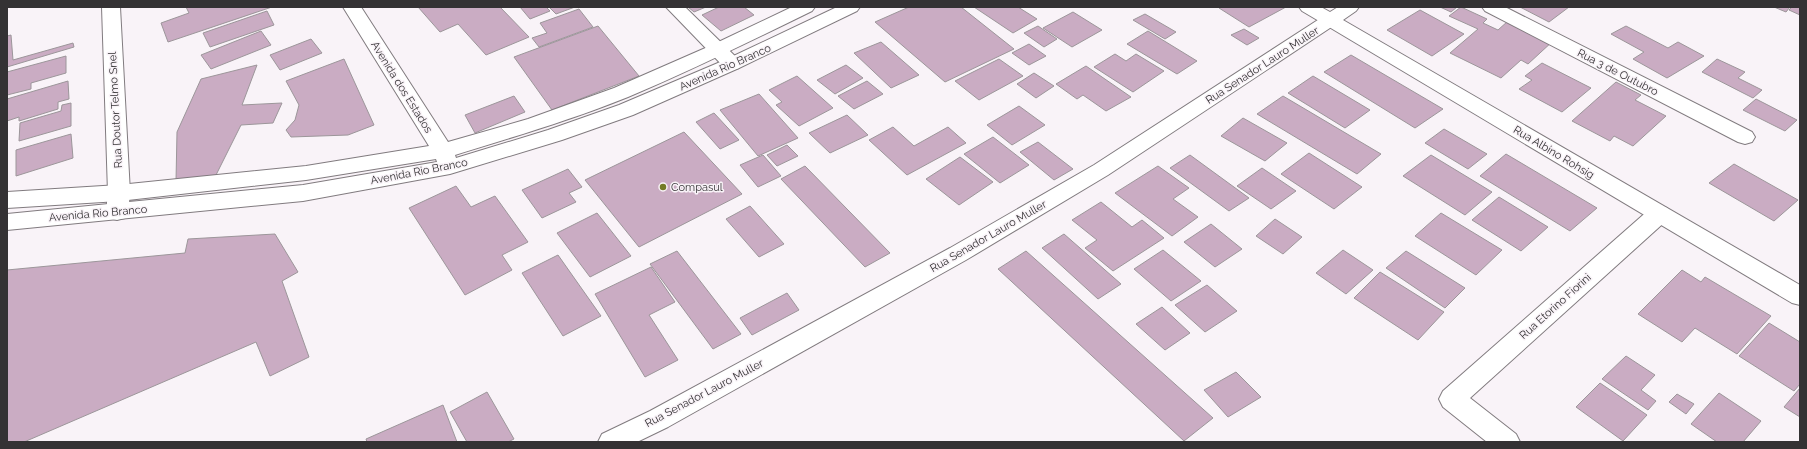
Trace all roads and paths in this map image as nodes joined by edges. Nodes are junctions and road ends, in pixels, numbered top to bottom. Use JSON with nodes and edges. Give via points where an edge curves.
{"nodes":[{"id":1,"x":110,"y":7,"type":"edge"},
{"id":2,"x":352,"y":7,"type":"edge"},
{"id":3,"x":675,"y":7,"type":"edge"},
{"id":4,"x":806,"y":7,"type":"edge"},
{"id":5,"x":851,"y":7,"type":"edge"},
{"id":6,"x":1308,"y":7,"type":"edge"},
{"id":7,"x":1350,"y":7,"type":"edge"},
{"id":8,"x":1491,"y":7,"type":"edge"},
{"id":9,"x":1330,"y":20,"type":"junction"},
{"id":10,"x":717,"y":50,"type":"junction"},
{"id":11,"x":732,"y":64,"type":"junction"},
{"id":12,"x":1746,"y":137,"type":"dead end"},
{"id":13,"x":447,"y":159,"type":"junction"},
{"id":14,"x":7,"y":200,"type":"edge"},
{"id":15,"x":118,"y":202,"type":"junction"},
{"id":16,"x":1659,"y":214,"type":"junction"},
{"id":17,"x":7,"y":222,"type":"edge"},
{"id":18,"x":1800,"y":296,"type":"edge"},
{"id":19,"x":611,"y":442,"type":"edge"},
{"id":20,"x":1507,"y":442,"type":"edge"}],
"edges":[{"from":1,"to":15,"type":"street","name":"Rua Doutor Telmo Snel"},
{"from":2,"to":13,"type":"street","name":"Avenida dos Estados"},
{"from":3,"to":10,"type":"street"},
{"from":4,"to":10,"type":"street","name":"Avenida Rio Branco"},
{"from":5,"to":11,"type":"street","name":"Avenida Rio Branco"},
{"from":6,"to":9,"type":"street","name":"Rua Albino Rohsig"},
{"from":7,"to":9,"type":"street","name":"Rua Senador Lauro Muller"},
{"from":8,"to":12,"type":"street","name":"Rua 3 de Outubro"},
{"from":9,"to":16,"type":"street","name":"Rua Albino Rohsig"},
{"from":9,"to":19,"type":"street","name":"Rua Senador Lauro Muller","via":[[1101,170],[958,254],[660,419]]},
{"from":10,"to":11,"type":"street"},
{"from":10,"to":13,"type":"street","name":"Avenida Rio Branco","via":[[614,95]]},
{"from":11,"to":13,"type":"street","name":"Avenida Rio Branco","via":[[626,110],[555,136]]},
{"from":13,"to":15,"type":"street","name":"Avenida Rio Branco","via":[[303,193]]},
{"from":14,"to":15,"type":"street","name":"Avenida Rio Branco"},
{"from":15,"to":17,"type":"street","name":"Avenida Rio Branco"},
{"from":16,"to":18,"type":"street","name":"Rua Albino Rohsig"},
{"from":16,"to":20,"type":"street","name":"Rua Etorino Fiorini","via":[[1452,399]]}]}
